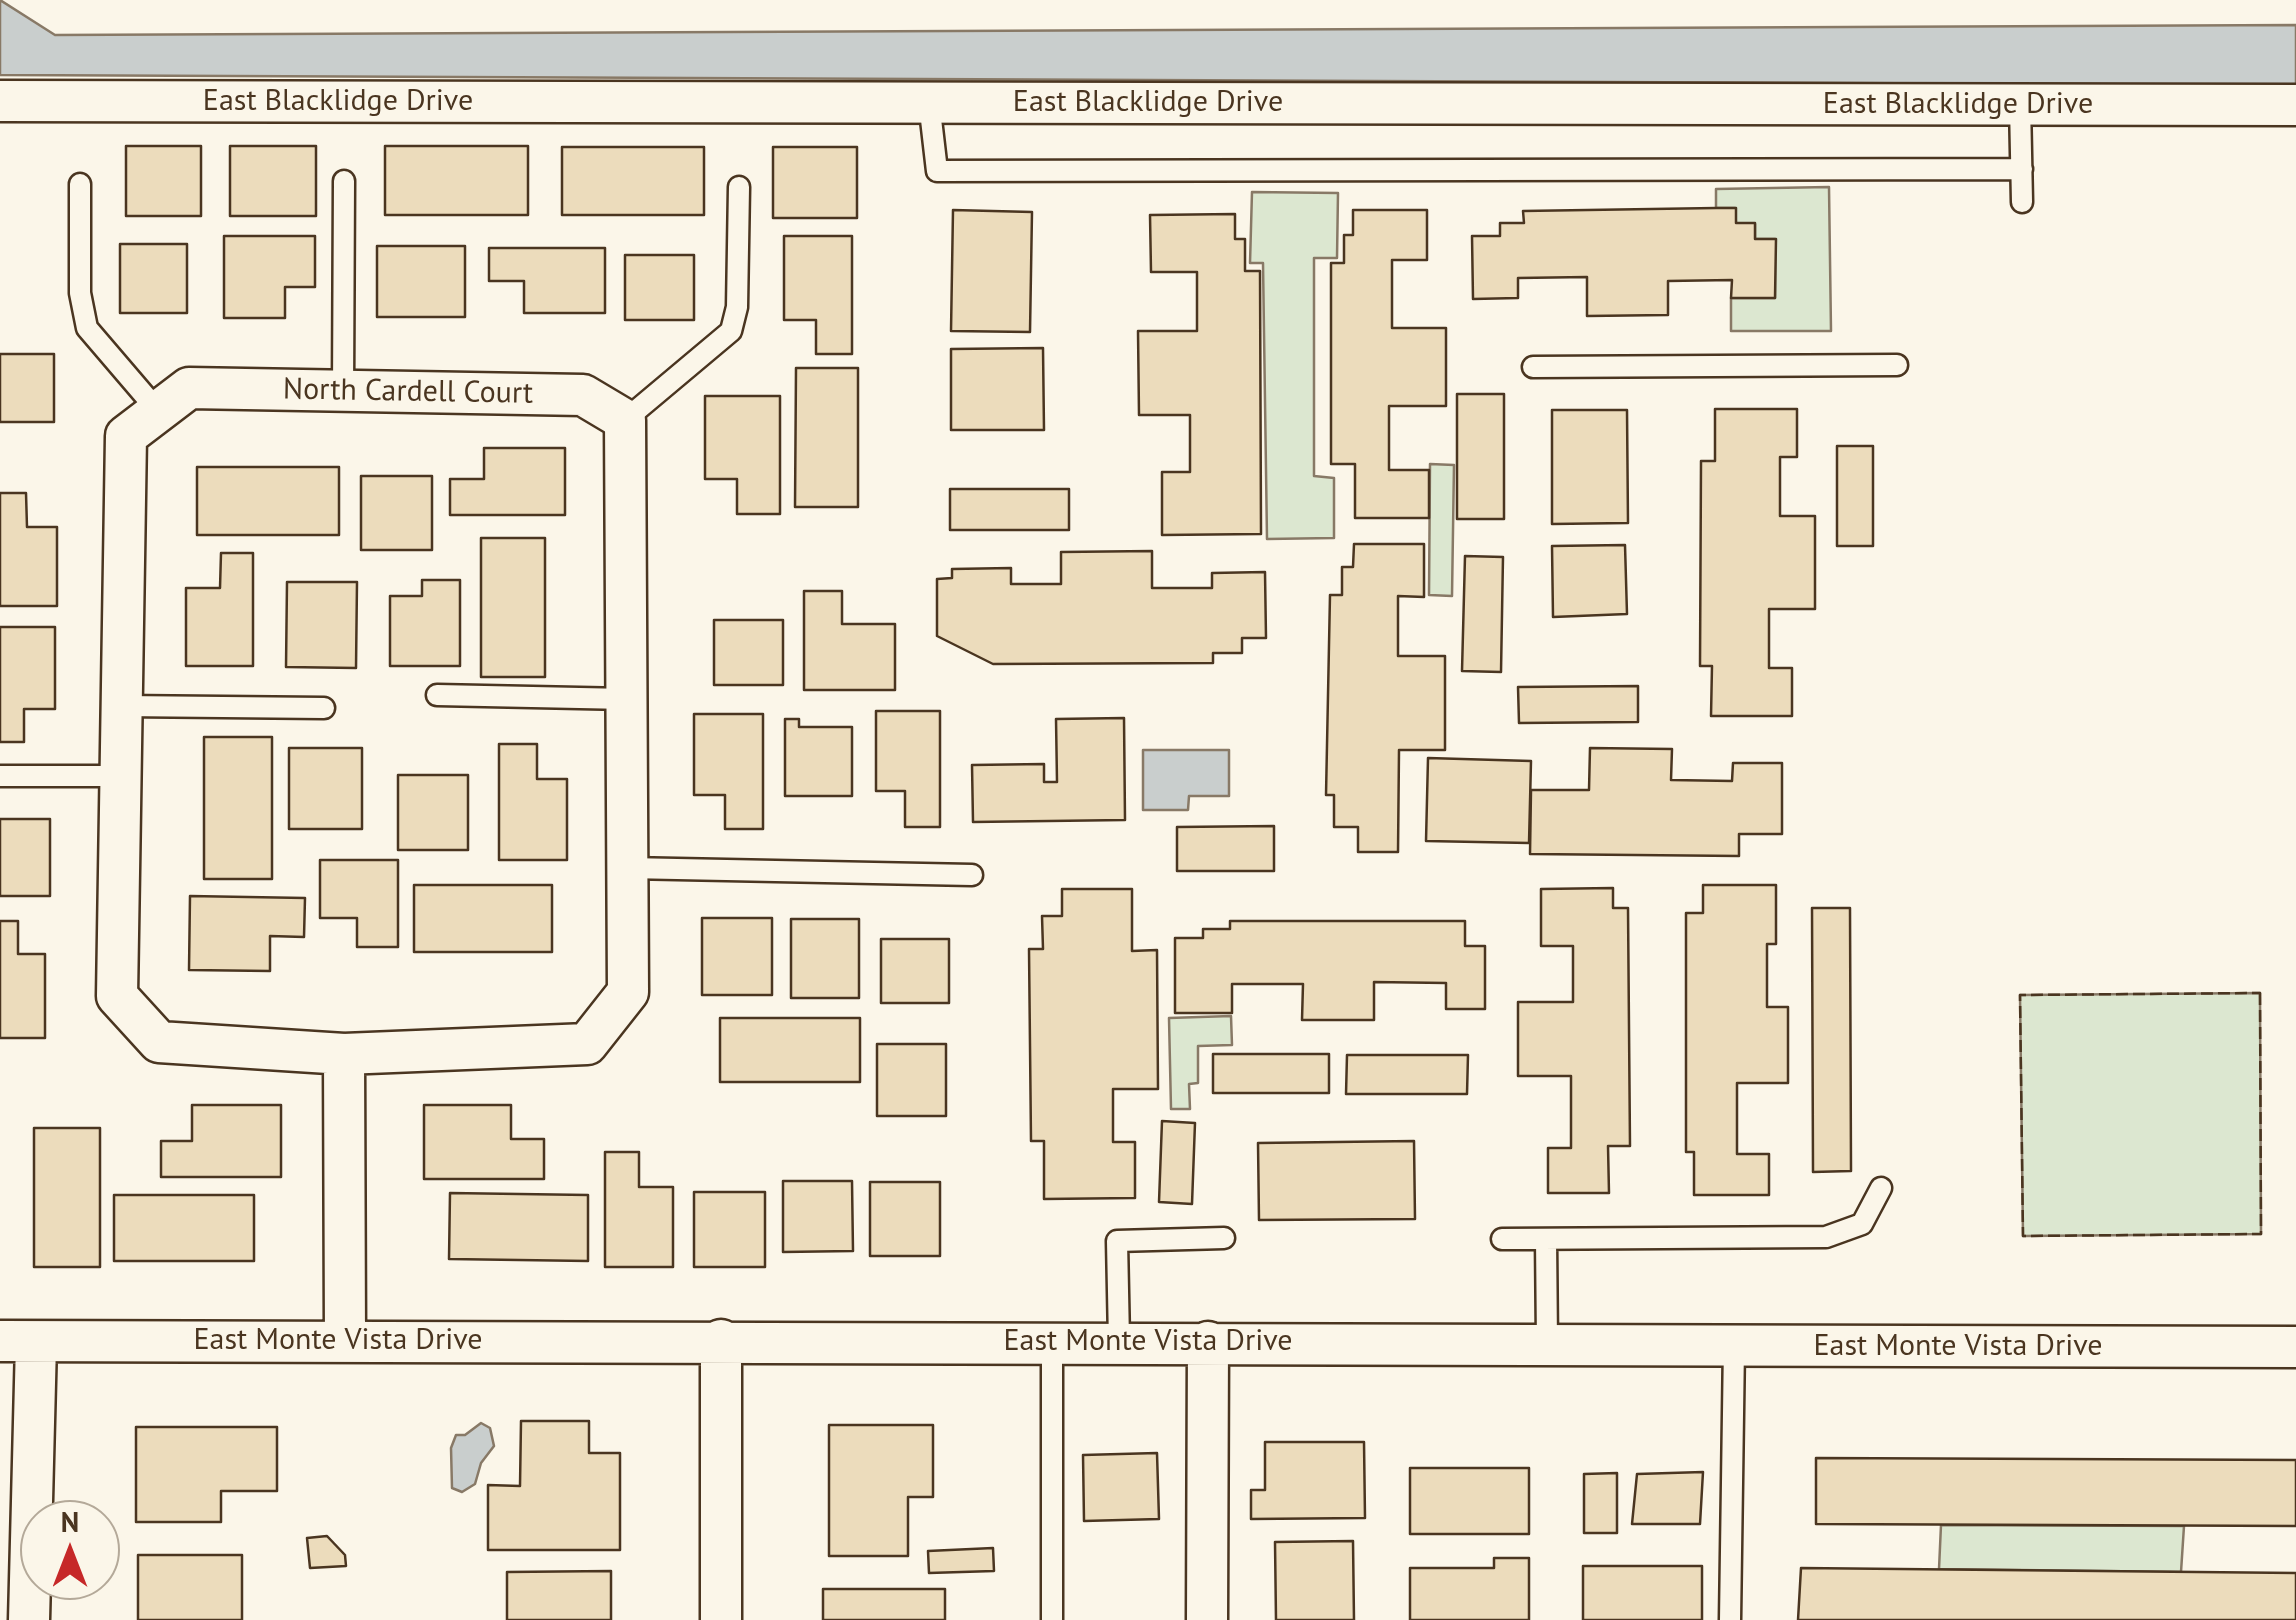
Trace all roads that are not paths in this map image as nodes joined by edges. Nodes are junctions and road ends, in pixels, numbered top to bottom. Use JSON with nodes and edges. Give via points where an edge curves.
{"nodes":[{"id":1,"x":0,"y":101,"type":"edge"},
{"id":2,"x":928,"y":102,"type":"junction"},
{"id":3,"x":2020,"y":104,"type":"junction"},
{"id":4,"x":2296,"y":105,"type":"edge"},
{"id":5,"x":2022,"y":169,"type":"junction"},
{"id":6,"x":344,"y":181,"type":"dead end"},
{"id":7,"x":80,"y":184,"type":"dead end"},
{"id":8,"x":739,"y":187,"type":"dead end"},
{"id":9,"x":2022,"y":202,"type":"dead end"},
{"id":10,"x":1897,"y":365,"type":"dead end"},
{"id":11,"x":1533,"y":367,"type":"dead end"},
{"id":12,"x":343,"y":391,"type":"junction"},
{"id":13,"x":158,"y":411,"type":"junction"},
{"id":14,"x":625,"y":420,"type":"junction"},
{"id":15,"x":437,"y":696,"type":"dead end"},
{"id":16,"x":627,"y":699,"type":"junction"},
{"id":17,"x":122,"y":706,"type":"junction"},
{"id":18,"x":324,"y":708,"type":"dead end"},
{"id":19,"x":0,"y":776,"type":"edge"},
{"id":20,"x":121,"y":776,"type":"junction"},
{"id":21,"x":628,"y":868,"type":"junction"},
{"id":22,"x":972,"y":875,"type":"dead end"},
{"id":23,"x":344,"y":1054,"type":"junction"},
{"id":24,"x":1881,"y":1188,"type":"dead end"},
{"id":25,"x":1224,"y":1238,"type":"dead end"},
{"id":26,"x":1502,"y":1239,"type":"dead end"},
{"id":27,"x":1546,"y":1239,"type":"junction"},
{"id":28,"x":345,"y":1340,"type":"junction"},
{"id":29,"x":721,"y":1340,"type":"junction"},
{"id":30,"x":1052,"y":1341,"type":"junction"},
{"id":31,"x":1118,"y":1341,"type":"junction"},
{"id":32,"x":18,"y":1342,"type":"edge"},
{"id":33,"x":1208,"y":1342,"type":"junction"},
{"id":34,"x":1547,"y":1343,"type":"junction"},
{"id":35,"x":1734,"y":1345,"type":"junction"},
{"id":36,"x":2296,"y":1347,"type":"edge"},
{"id":37,"x":29,"y":1620,"type":"edge"},
{"id":38,"x":721,"y":1620,"type":"edge"},
{"id":39,"x":1052,"y":1620,"type":"edge"},
{"id":40,"x":1207,"y":1620,"type":"edge"},
{"id":41,"x":1730,"y":1620,"type":"edge"}],
"edges":[{"from":1,"to":2,"type":"street","name":"East Blacklidge Drive"},
{"from":2,"to":3,"type":"street","name":"East Blacklidge Drive"},
{"from":2,"to":5,"type":"lane","via":[[937,170]]},
{"from":3,"to":4,"type":"street","name":"East Blacklidge Drive"},
{"from":3,"to":5,"type":"lane"},
{"from":5,"to":9,"type":"lane"},
{"from":6,"to":12,"type":"lane"},
{"from":7,"to":13,"type":"lane","via":[[80,293],[87,328]]},
{"from":8,"to":14,"type":"lane","via":[[731,331]]},
{"from":10,"to":11,"type":"lane"},
{"from":12,"to":13,"type":"street","name":"North Cardell Court","via":[[188,388]]},
{"from":12,"to":14,"type":"street","name":"North Cardell Court","via":[[584,395]]},
{"from":13,"to":17,"type":"street","name":"North Cardell Court","via":[[126,436]]},
{"from":14,"to":16,"type":"street","name":"North Cardell Court"},
{"from":15,"to":16,"type":"lane"},
{"from":16,"to":21,"type":"street","name":"North Cardell Court"},
{"from":17,"to":18,"type":"lane"},
{"from":17,"to":20,"type":"street","name":"North Cardell Court"},
{"from":19,"to":20,"type":"lane"},
{"from":20,"to":23,"type":"street","name":"North Cardell Court","via":[[117,996],[159,1042]]},
{"from":21,"to":22,"type":"lane"},
{"from":21,"to":23,"type":"street","name":"North Cardell Court","via":[[628,992],[586,1044]]},
{"from":23,"to":28,"type":"street"},
{"from":24,"to":27,"type":"lane","via":[[1862,1224],[1826,1237]]},
{"from":25,"to":31,"type":"lane","via":[[1117,1241]]},
{"from":26,"to":27,"type":"lane"},
{"from":27,"to":34,"type":"lane"},
{"from":28,"to":29,"type":"street","name":"East Monte Vista Drive"},
{"from":28,"to":32,"type":"street","name":"East Monte Vista Drive"},
{"from":29,"to":30,"type":"street","name":"East Monte Vista Drive"},
{"from":29,"to":38,"type":"street"},
{"from":30,"to":31,"type":"street","name":"East Monte Vista Drive"},
{"from":30,"to":39,"type":"lane"},
{"from":31,"to":33,"type":"street","name":"East Monte Vista Drive"},
{"from":32,"to":37,"type":"street"},
{"from":33,"to":34,"type":"street","name":"East Monte Vista Drive"},
{"from":33,"to":40,"type":"street"},
{"from":34,"to":35,"type":"street","name":"East Monte Vista Drive"},
{"from":35,"to":36,"type":"street","name":"East Monte Vista Drive"},
{"from":35,"to":41,"type":"lane"}]}
